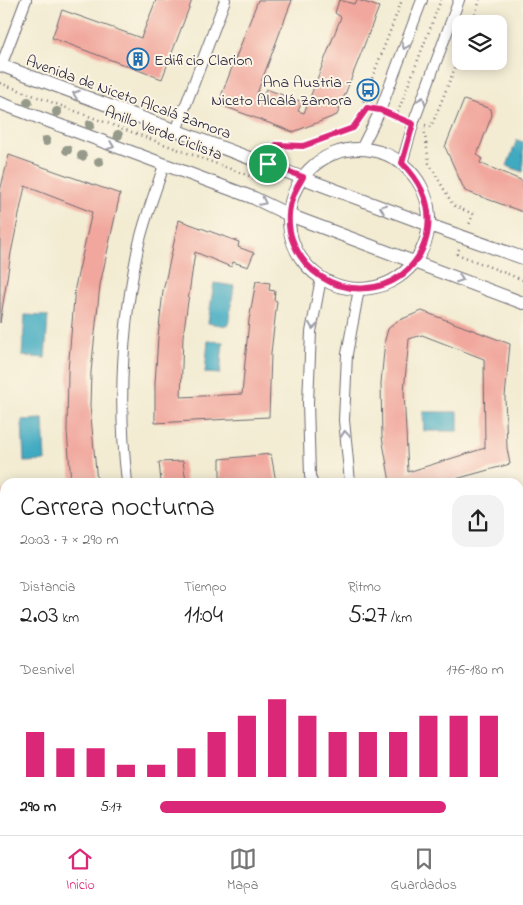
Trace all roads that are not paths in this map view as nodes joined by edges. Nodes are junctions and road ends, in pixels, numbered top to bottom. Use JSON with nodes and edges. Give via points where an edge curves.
{"nodes":[{"id":1,"x":26,"y":0,"type":"edge"},
{"id":2,"x":225,"y":0,"type":"edge"},
{"id":3,"x":422,"y":0,"type":"edge"},
{"id":4,"x":460,"y":0,"type":"edge"},
{"id":5,"x":1,"y":65,"type":"edge"},
{"id":6,"x":0,"y":103,"type":"edge"},
{"id":7,"x":176,"y":131,"type":"junction"},
{"id":8,"x":361,"y":149,"type":"junction"},
{"id":9,"x":402,"y":163,"type":"junction"},
{"id":10,"x":164,"y":165,"type":"junction"},
{"id":11,"x":303,"y":177,"type":"junction"},
{"id":12,"x":289,"y":215,"type":"junction"},
{"id":13,"x":429,"y":225,"type":"junction"},
{"id":14,"x":523,"y":258,"type":"edge"},
{"id":15,"x":415,"y":262,"type":"junction"},
{"id":16,"x":320,"y":278,"type":"junction"},
{"id":17,"x":359,"y":289,"type":"junction"},
{"id":18,"x":523,"y":302,"type":"edge"},
{"id":19,"x":127,"y":478,"type":"edge"},
{"id":20,"x":312,"y":478,"type":"edge"},
{"id":21,"x":350,"y":478,"type":"edge"}],
"edges":[{"from":1,"to":5,"type":"street"},
{"from":2,"to":7,"type":"street"},
{"from":3,"to":8,"type":"street","one_way":true,"via":[[381,109]]},
{"from":9,"to":4,"type":"street","one_way":true,"via":[[413,124]]},
{"from":7,"to":5,"type":"street","name":"Avenida de Niceto Alcalá Zamora","one_way":true},
{"from":6,"to":10,"type":"street","one_way":true},
{"from":7,"to":11,"type":"street","name":"Avenida de Niceto Alcalá Zamora"},
{"from":8,"to":9,"type":"street","via":[[382,153]]},
{"from":8,"to":11,"type":"street","via":[[339,152],[319,162]]},
{"from":9,"to":13,"type":"street","via":[[423,190]]},
{"from":10,"to":12,"type":"street","one_way":true,"via":[[254,198]]},
{"from":10,"to":19,"type":"street","via":[[138,247],[127,322],[122,366]]},
{"from":11,"to":12,"type":"street","via":[[293,195]]},
{"from":13,"to":11,"type":"street","name":"Avenida de Niceto Alcalá Zamora","one_way":true},
{"from":12,"to":15,"type":"street"},
{"from":12,"to":16,"type":"street","via":[[290,233],[296,250],[306,266]]},
{"from":13,"to":14,"type":"street","name":"Avenida de Niceto Alcalá Zamora"},
{"from":13,"to":15,"type":"street","via":[[425,244]]},
{"from":15,"to":17,"type":"street","via":[[399,277],[380,286]]},
{"from":15,"to":18,"type":"street","one_way":true},
{"from":16,"to":17,"type":"street","via":[[339,286]]},
{"from":16,"to":20,"type":"street","one_way":true,"via":[[311,332],[308,402]]},
{"from":21,"to":17,"type":"street","one_way":true,"via":[[344,420],[347,364]]}]}
